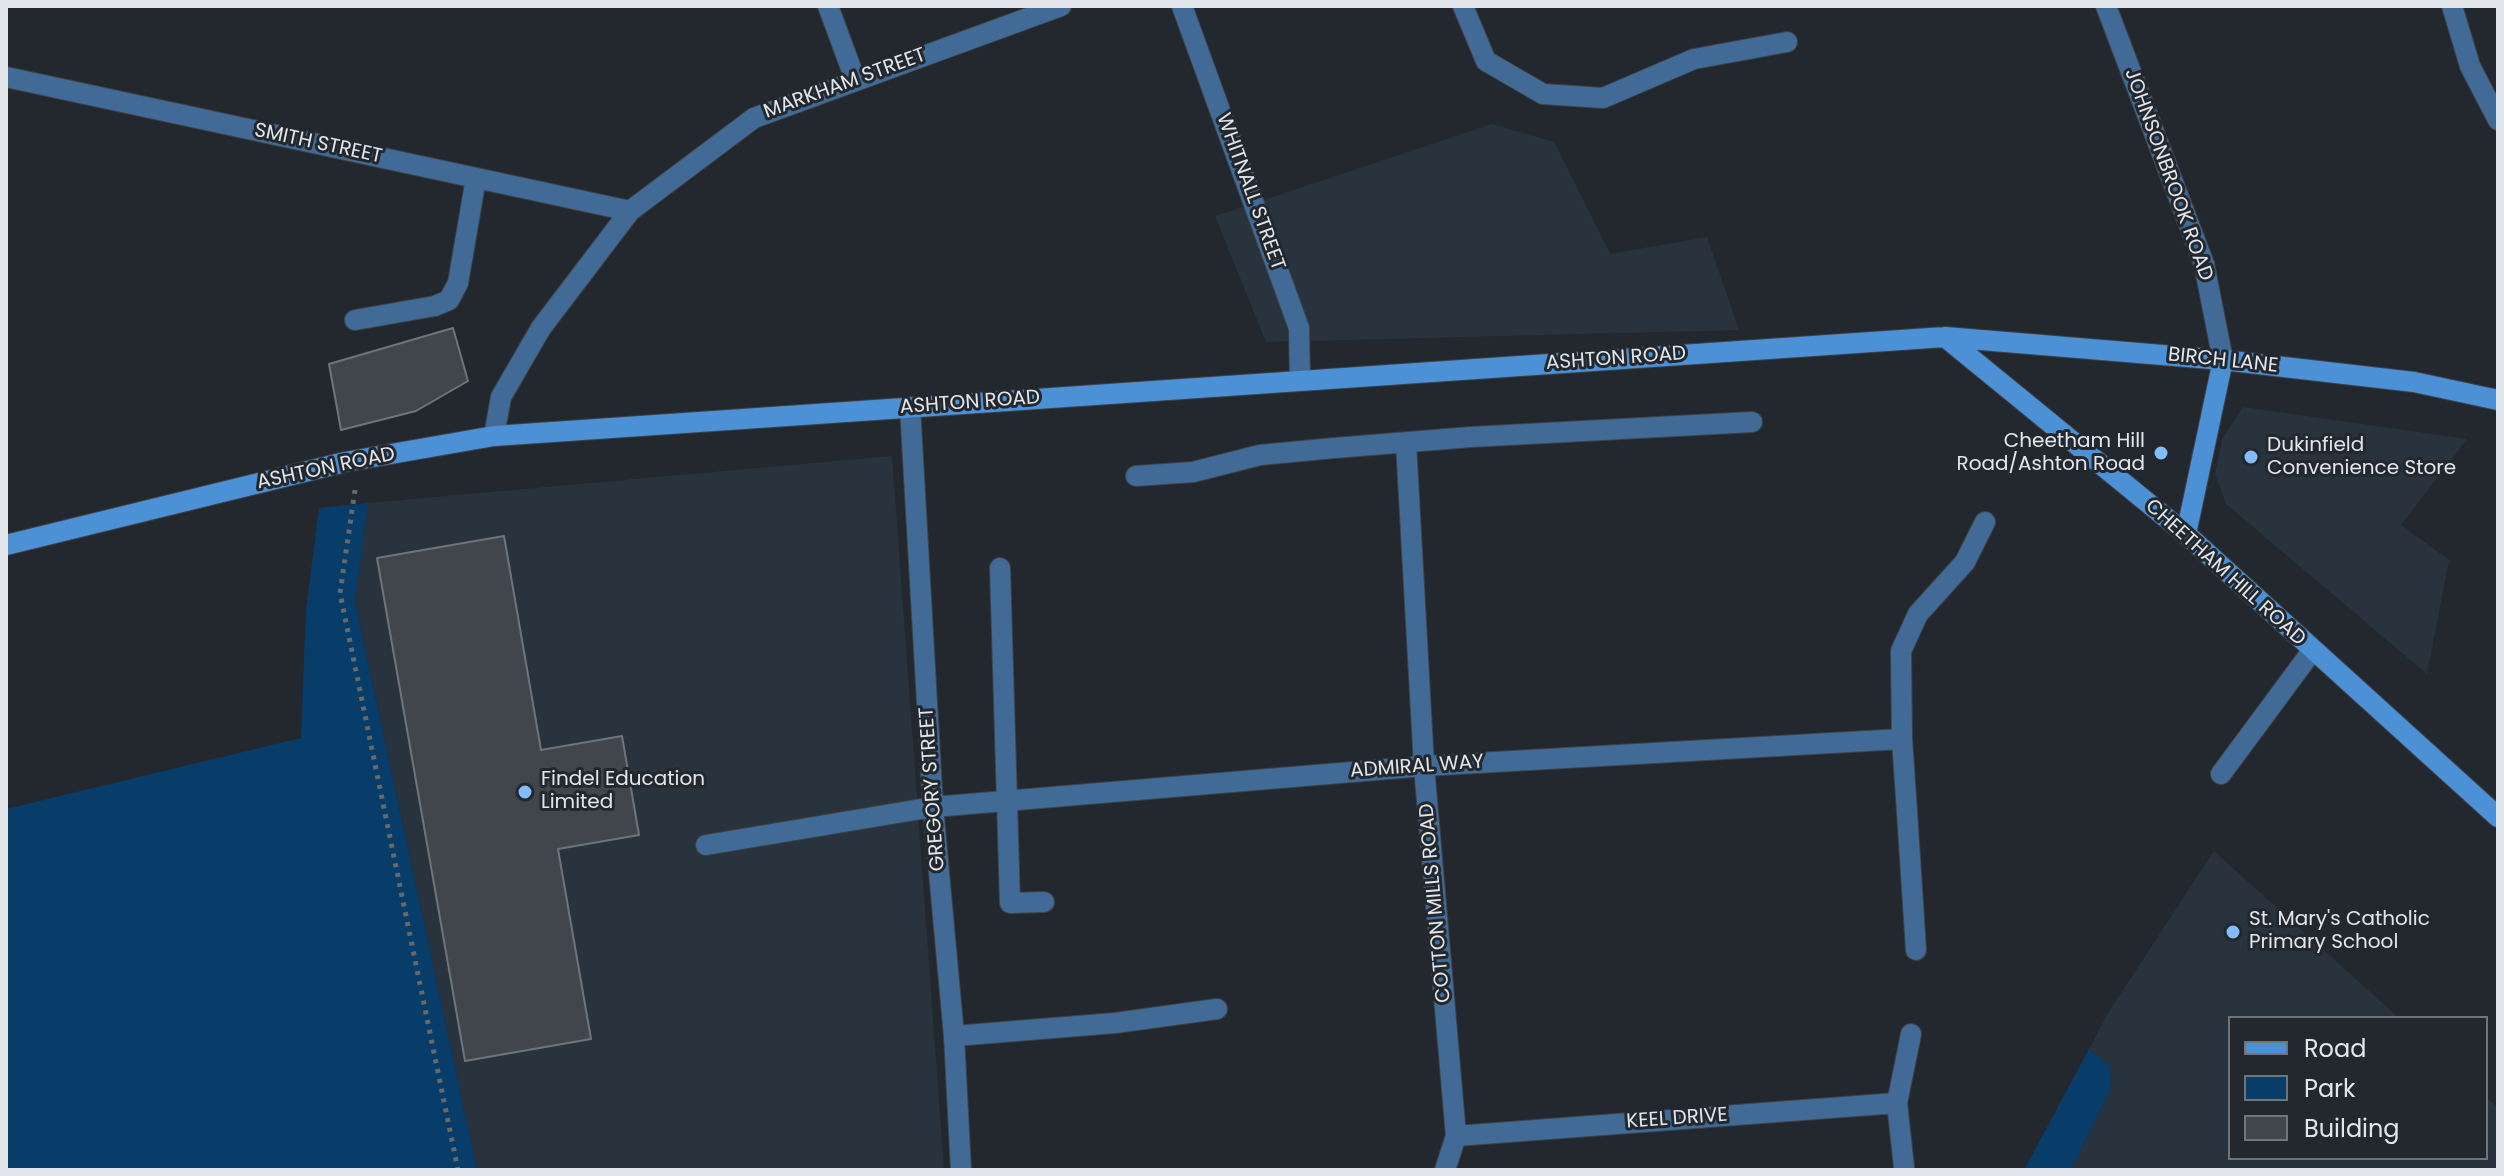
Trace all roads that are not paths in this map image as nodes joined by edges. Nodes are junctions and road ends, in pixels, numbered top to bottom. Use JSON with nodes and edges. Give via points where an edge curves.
{"nodes":[{"id":1,"x":828,"y":6,"type":"edge"},
{"id":2,"x":1061,"y":6,"type":"edge"},
{"id":3,"x":1182,"y":6,"type":"edge"},
{"id":4,"x":1463,"y":6,"type":"edge"},
{"id":5,"x":2106,"y":6,"type":"edge"},
{"id":6,"x":2452,"y":6,"type":"edge"},
{"id":7,"x":1787,"y":42,"type":"dead end"},
{"id":8,"x":6,"y":77,"type":"edge"},
{"id":9,"x":855,"y":79,"type":"junction"},
{"id":10,"x":2498,"y":120,"type":"edge"},
{"id":11,"x":476,"y":178,"type":"junction"},
{"id":12,"x":630,"y":211,"type":"junction"},
{"id":13,"x":355,"y":320,"type":"dead end"},
{"id":14,"x":1945,"y":337,"type":"junction"},
{"id":15,"x":2223,"y":360,"type":"junction"},
{"id":16,"x":1300,"y":381,"type":"junction"},
{"id":17,"x":2498,"y":400,"type":"edge"},
{"id":18,"x":910,"y":407,"type":"junction"},
{"id":19,"x":1752,"y":422,"type":"dead end"},
{"id":20,"x":494,"y":436,"type":"junction"},
{"id":21,"x":1406,"y":443,"type":"junction"},
{"id":22,"x":1136,"y":476,"type":"dead end"},
{"id":23,"x":1985,"y":522,"type":"dead end"},
{"id":24,"x":2186,"y":534,"type":"junction"},
{"id":25,"x":6,"y":545,"type":"edge"},
{"id":26,"x":1000,"y":568,"type":"dead end"},
{"id":27,"x":2312,"y":651,"type":"junction"},
{"id":28,"x":1902,"y":739,"type":"junction"},
{"id":29,"x":1424,"y":766,"type":"junction"},
{"id":30,"x":2221,"y":774,"type":"dead end"},
{"id":31,"x":1008,"y":801,"type":"junction"},
{"id":32,"x":933,"y":807,"type":"junction"},
{"id":33,"x":2498,"y":817,"type":"edge"},
{"id":34,"x":706,"y":845,"type":"dead end"},
{"id":35,"x":1044,"y":902,"type":"dead end"},
{"id":36,"x":1916,"y":950,"type":"dead end"},
{"id":37,"x":1217,"y":1009,"type":"dead end"},
{"id":38,"x":1911,"y":1034,"type":"dead end"},
{"id":39,"x":954,"y":1036,"type":"junction"},
{"id":40,"x":1897,"y":1103,"type":"junction"},
{"id":41,"x":1456,"y":1136,"type":"junction"},
{"id":42,"x":1904,"y":1167,"type":"dead end"},
{"id":43,"x":961,"y":1170,"type":"edge"},
{"id":44,"x":1445,"y":1170,"type":"edge"}],
"edges":[{"from":1,"to":9,"type":"street"},
{"from":2,"to":9,"type":"street","name":"MARKHAM STREET"},
{"from":3,"to":16,"type":"street","name":"WHITNALL STREET","via":[[1299,328]]},
{"from":4,"to":7,"type":"street","via":[[1486,61],[1543,94],[1603,98],[1694,59]]},
{"from":5,"to":15,"type":"street","name":"JOHNSONBROOK ROAD","via":[[2204,264]]},
{"from":6,"to":10,"type":"street","via":[[2470,66]]},
{"from":8,"to":11,"type":"street","name":"SMITH STREET"},
{"from":9,"to":12,"type":"street","name":"MARKHAM STREET","via":[[754,118]]},
{"from":11,"to":12,"type":"street","name":"SMITH STREET"},
{"from":11,"to":13,"type":"street","via":[[458,283],[449,300]]},
{"from":12,"to":20,"type":"street","name":"MARKHAM STREET","via":[[541,328],[501,397]]},
{"from":14,"to":15,"type":"main road","name":"BIRCH LANE"},
{"from":14,"to":16,"type":"main road","name":"ASHTON ROAD"},
{"from":14,"to":24,"type":"main road","name":"CHEETHAM HILL ROAD"},
{"from":15,"to":17,"type":"main road","name":"BIRCH LANE","via":[[2414,382]]},
{"from":15,"to":24,"type":"main road","name":"JOHNSONBROOK ROAD"},
{"from":16,"to":18,"type":"main road","name":"ASHTON ROAD"},
{"from":18,"to":20,"type":"main road","name":"ASHTON ROAD"},
{"from":18,"to":32,"type":"street","name":"GREGORY STREET"},
{"from":19,"to":21,"type":"street"},
{"from":20,"to":25,"type":"main road","name":"ASHTON ROAD","via":[[345,462]]},
{"from":21,"to":22,"type":"street","via":[[1260,455],[1193,472]]},
{"from":21,"to":29,"type":"street","name":"COTTON MILLS ROAD"},
{"from":23,"to":28,"type":"street","via":[[1965,562],[1918,614],[1901,651]]},
{"from":24,"to":27,"type":"main road","name":"CHEETHAM HILL ROAD"},
{"from":26,"to":31,"type":"street"},
{"from":27,"to":30,"type":"street"},
{"from":27,"to":33,"type":"main road","name":"CHEETHAM HILL ROAD"},
{"from":28,"to":29,"type":"street","name":"ADMIRAL WAY"},
{"from":28,"to":36,"type":"street"},
{"from":29,"to":31,"type":"street","name":"ADMIRAL WAY"},
{"from":29,"to":41,"type":"street","name":"COTTON MILLS ROAD"},
{"from":31,"to":32,"type":"street","name":"ADMIRAL WAY"},
{"from":31,"to":35,"type":"street","via":[[1010,903]]},
{"from":32,"to":34,"type":"street","name":"ADMIRAL WAY"},
{"from":32,"to":39,"type":"street","name":"GREGORY STREET"},
{"from":37,"to":39,"type":"street"},
{"from":38,"to":40,"type":"street"},
{"from":39,"to":43,"type":"street","name":"GREGORY STREET"},
{"from":40,"to":41,"type":"street","name":"KEEL DRIVE"},
{"from":40,"to":42,"type":"street"},
{"from":41,"to":44,"type":"street","name":"COTTON MILLS ROAD"}]}
